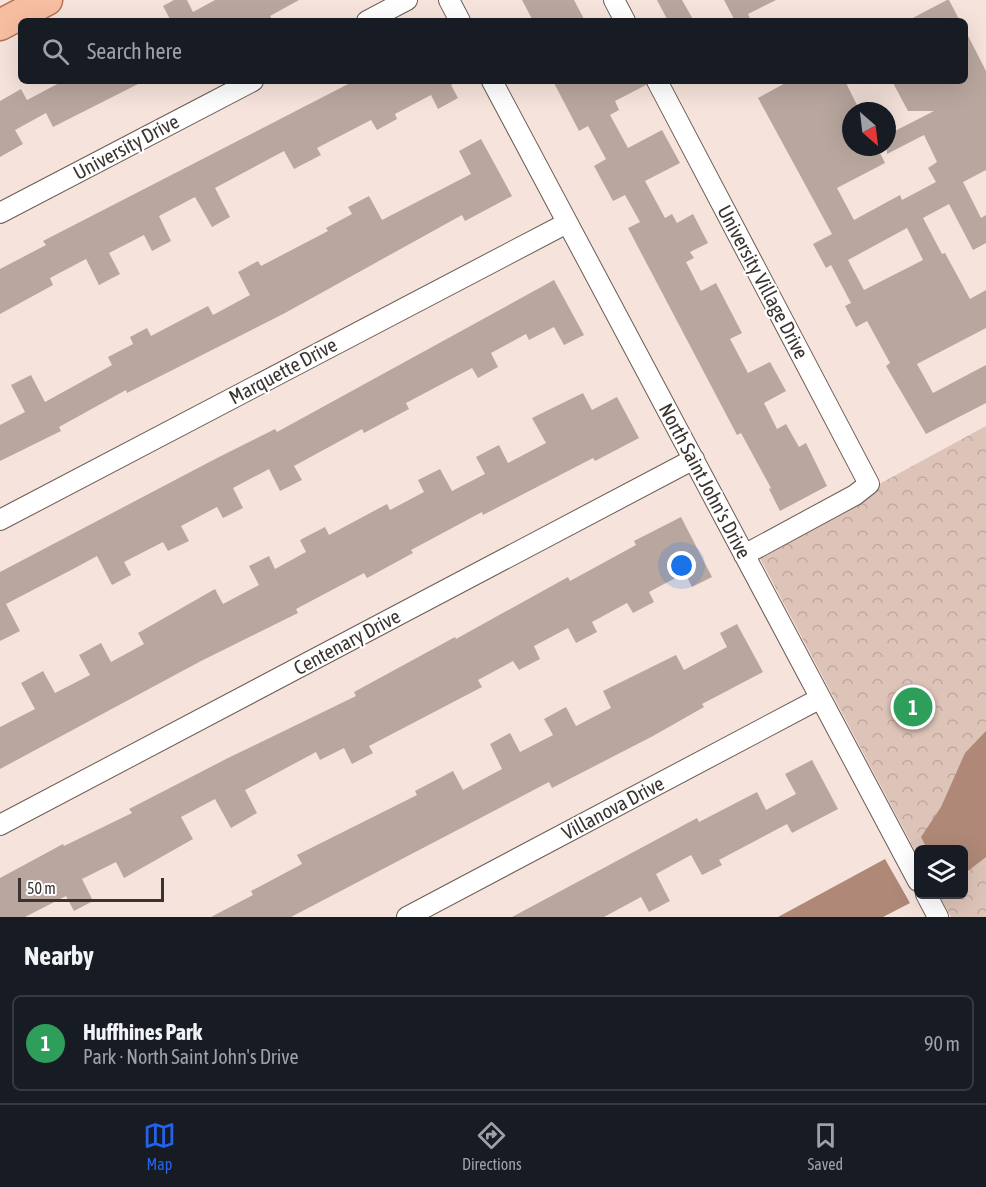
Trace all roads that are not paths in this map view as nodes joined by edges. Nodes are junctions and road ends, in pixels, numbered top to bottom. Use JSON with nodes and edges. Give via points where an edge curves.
{"nodes":[{"id":1,"x":47,"y":0,"type":"edge"},
{"id":2,"x":407,"y":0,"type":"edge"},
{"id":3,"x":449,"y":0,"type":"edge"},
{"id":4,"x":614,"y":0,"type":"edge"},
{"id":5,"x":373,"y":18,"type":"edge"},
{"id":6,"x":458,"y":18,"type":"edge"},
{"id":7,"x":623,"y":18,"type":"edge"},
{"id":8,"x":0,"y":25,"type":"edge"},
{"id":9,"x":247,"y":84,"type":"edge"},
{"id":10,"x":494,"y":84,"type":"edge"},
{"id":11,"x":659,"y":84,"type":"edge"},
{"id":12,"x":0,"y":213,"type":"edge"},
{"id":13,"x":567,"y":223,"type":"junction"},
{"id":14,"x":694,"y":459,"type":"junction"},
{"id":15,"x":0,"y":520,"type":"edge"},
{"id":16,"x":744,"y":555,"type":"junction"},
{"id":17,"x":819,"y":699,"type":"junction"},
{"id":18,"x":0,"y":825,"type":"edge"},
{"id":19,"x":914,"y":874,"type":"edge"},
{"id":20,"x":929,"y":899,"type":"edge"},
{"id":21,"x":407,"y":917,"type":"edge"},
{"id":22,"x":938,"y":917,"type":"edge"}],
"edges":[{"from":1,"to":8,"type":"main road"},
{"from":2,"to":5,"type":"street"},
{"from":3,"to":6,"type":"street"},
{"from":4,"to":7,"type":"street"},
{"from":9,"to":12,"type":"street","name":"University Drive"},
{"from":10,"to":13,"type":"street","name":"North Saint John's Drive"},
{"from":11,"to":16,"type":"street","name":"University Village Drive","via":[[869,484]]},
{"from":13,"to":14,"type":"street","name":"North Saint John's Drive"},
{"from":13,"to":15,"type":"street","name":"Marquette Drive"},
{"from":14,"to":16,"type":"street","name":"North Saint John's Drive"},
{"from":14,"to":18,"type":"street","name":"Centenary Drive"},
{"from":16,"to":17,"type":"street","name":"North Saint John's Drive"},
{"from":17,"to":19,"type":"street","name":"North Saint John's Drive"},
{"from":17,"to":21,"type":"street","name":"Villanova Drive"},
{"from":20,"to":22,"type":"street"}]}
